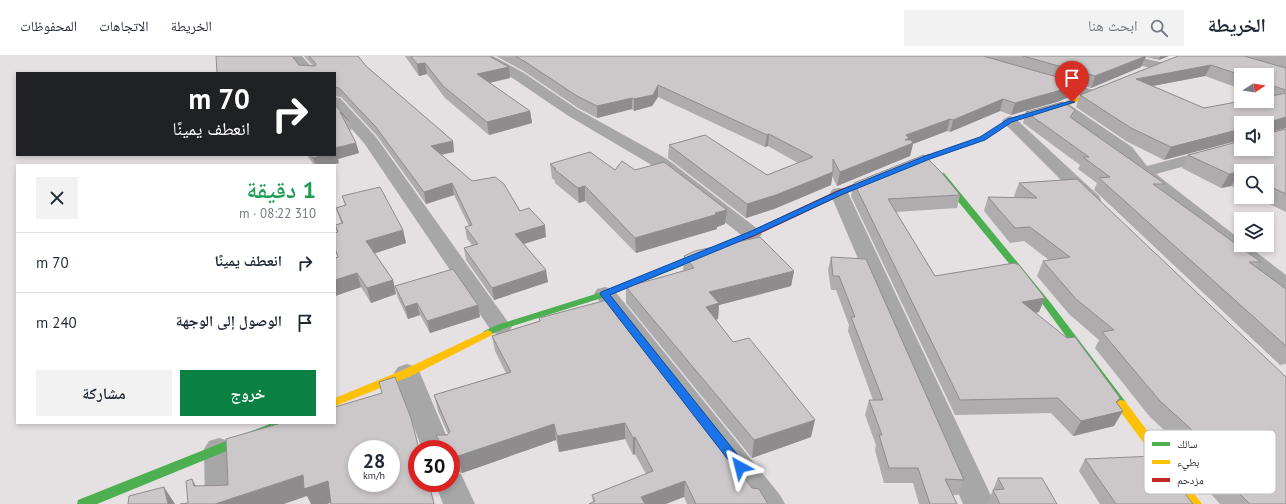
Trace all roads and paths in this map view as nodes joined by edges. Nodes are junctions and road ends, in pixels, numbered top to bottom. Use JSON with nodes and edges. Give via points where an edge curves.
{"nodes":[{"id":1,"x":295,"y":56,"type":"edge"},
{"id":2,"x":484,"y":56,"type":"edge"},
{"id":3,"x":1118,"y":56,"type":"edge"},
{"id":4,"x":1162,"y":65,"type":"joint"},
{"id":5,"x":309,"y":72,"type":"edge"},
{"id":6,"x":1146,"y":72,"type":"edge"},
{"id":7,"x":1031,"y":76,"type":"edge"},
{"id":8,"x":1112,"y":85,"type":"edge"},
{"id":9,"x":1092,"y":94,"type":"junction"},
{"id":10,"x":336,"y":102,"type":"edge"},
{"id":11,"x":1062,"y":106,"type":"junction"},
{"id":12,"x":1010,"y":121,"type":"junction"},
{"id":13,"x":1234,"y":148,"type":"edge"},
{"id":14,"x":932,"y":163,"type":"junction"},
{"id":15,"x":1143,"y":172,"type":"junction"},
{"id":16,"x":839,"y":193,"type":"junction"},
{"id":17,"x":1108,"y":215,"type":"edge"},
{"id":18,"x":752,"y":234,"type":"junction"},
{"id":19,"x":1286,"y":286,"type":"edge"},
{"id":20,"x":605,"y":294,"type":"junction"},
{"id":21,"x":500,"y":327,"type":"junction"},
{"id":22,"x":407,"y":373,"type":"junction"},
{"id":23,"x":336,"y":402,"type":"edge"},
{"id":24,"x":282,"y":424,"type":"edge"},
{"id":25,"x":1144,"y":435,"type":"edge"},
{"id":26,"x":433,"y":440,"type":"edge"},
{"id":27,"x":219,"y":449,"type":"junction"},
{"id":28,"x":454,"y":492,"type":"edge"},
{"id":29,"x":1188,"y":494,"type":"edge"},
{"id":30,"x":83,"y":504,"type":"edge"},
{"id":31,"x":221,"y":504,"type":"edge"},
{"id":32,"x":459,"y":504,"type":"edge"},
{"id":33,"x":769,"y":504,"type":"edge"},
{"id":34,"x":979,"y":504,"type":"edge"},
{"id":35,"x":1196,"y":504,"type":"edge"}],
"edges":[{"from":1,"to":5,"type":"street"},
{"from":2,"to":18,"type":"street","via":[[572,112],[661,163]]},
{"from":3,"to":4,"type":"street"},
{"from":4,"to":6,"type":"main road"},
{"from":7,"to":9,"type":"street"},
{"from":8,"to":9,"type":"main road"},
{"from":9,"to":11,"type":"main road"},
{"from":10,"to":21,"type":"street","via":[[370,140]]},
{"from":11,"to":12,"type":"main road"},
{"from":11,"to":15,"type":"street","via":[[1126,151]]},
{"from":12,"to":14,"type":"main road","via":[[983,138]]},
{"from":12,"to":17,"type":"street"},
{"from":13,"to":15,"type":"street"},
{"from":14,"to":16,"type":"main road"},
{"from":14,"to":25,"type":"main road","via":[[1046,304]]},
{"from":15,"to":19,"type":"street"},
{"from":16,"to":18,"type":"main road"},
{"from":16,"to":34,"type":"street"},
{"from":18,"to":20,"type":"main road"},
{"from":20,"to":21,"type":"main road"},
{"from":20,"to":33,"type":"street"},
{"from":21,"to":22,"type":"main road"},
{"from":22,"to":23,"type":"main road"},
{"from":22,"to":26,"type":"street"},
{"from":24,"to":27,"type":"main road"},
{"from":27,"to":30,"type":"main road"},
{"from":27,"to":31,"type":"street"},
{"from":28,"to":32,"type":"street"},
{"from":29,"to":35,"type":"main road"}]}
